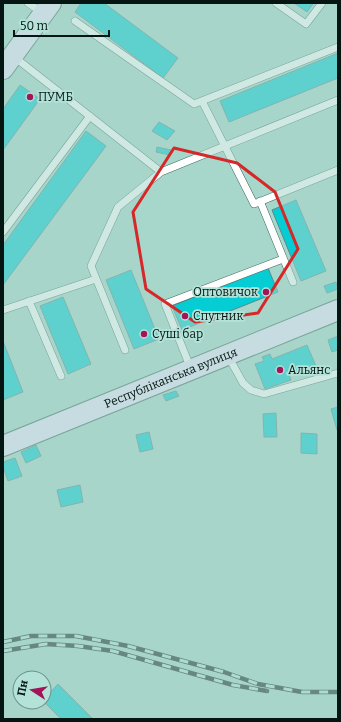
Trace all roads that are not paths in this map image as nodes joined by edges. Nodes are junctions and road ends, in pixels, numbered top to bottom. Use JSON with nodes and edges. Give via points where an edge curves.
{"nodes":[{"id":1,"x":276,"y":3,"type":"edge"},
{"id":2,"x":322,"y":3,"type":"edge"},
{"id":3,"x":41,"y":7,"type":"edge"},
{"id":4,"x":75,"y":21,"type":"dead end"},
{"id":5,"x":338,"y":47,"type":"edge"},
{"id":6,"x":6,"y":64,"type":"edge"},
{"id":7,"x":338,"y":100,"type":"edge"},
{"id":8,"x":202,"y":101,"type":"junction"},
{"id":9,"x":90,"y":116,"type":"junction"},
{"id":10,"x":225,"y":146,"type":"junction"},
{"id":11,"x":338,"y":170,"type":"edge"},
{"id":12,"x":161,"y":172,"type":"junction"},
{"id":13,"x":260,"y":201,"type":"junction"},
{"id":14,"x":3,"y":232,"type":"edge"},
{"id":15,"x":283,"y":258,"type":"junction"},
{"id":16,"x":96,"y":279,"type":"junction"},
{"id":17,"x":293,"y":282,"type":"dead end"},
{"id":18,"x":29,"y":301,"type":"junction"},
{"id":19,"x":3,"y":310,"type":"edge"},
{"id":20,"x":338,"y":310,"type":"edge"},
{"id":21,"x":126,"y":350,"type":"dead end"},
{"id":22,"x":227,"y":355,"type":"junction"},
{"id":23,"x":191,"y":370,"type":"junction"},
{"id":24,"x":338,"y":373,"type":"edge"},
{"id":25,"x":61,"y":376,"type":"dead end"},
{"id":26,"x":3,"y":446,"type":"edge"}],
"edges":[{"from":1,"to":2,"type":"lane","via":[[306,24]]},
{"from":3,"to":6,"type":"main road"},
{"from":4,"to":8,"type":"lane","via":[[194,104]]},
{"from":5,"to":8,"type":"lane"},
{"from":6,"to":9,"type":"lane"},
{"from":7,"to":10,"type":"lane"},
{"from":8,"to":10,"type":"lane"},
{"from":9,"to":12,"type":"lane"},
{"from":9,"to":14,"type":"lane"},
{"from":10,"to":12,"type":"lane"},
{"from":10,"to":13,"type":"lane","via":[[254,204]]},
{"from":11,"to":13,"type":"lane"},
{"from":12,"to":16,"type":"lane","via":[[118,207],[91,266]]},
{"from":13,"to":15,"type":"lane"},
{"from":15,"to":17,"type":"lane"},
{"from":15,"to":23,"type":"lane","via":[[165,304]]},
{"from":16,"to":18,"type":"lane"},
{"from":16,"to":21,"type":"lane"},
{"from":18,"to":19,"type":"lane"},
{"from":18,"to":25,"type":"lane"},
{"from":20,"to":22,"type":"main road","name":"Республіканська вулиця"},
{"from":22,"to":23,"type":"main road","name":"Республіканська вулиця"},
{"from":22,"to":24,"type":"lane","via":[[243,383],[251,390],[264,394]]},
{"from":23,"to":26,"type":"main road","name":"Республіканська вулиця"}]}
